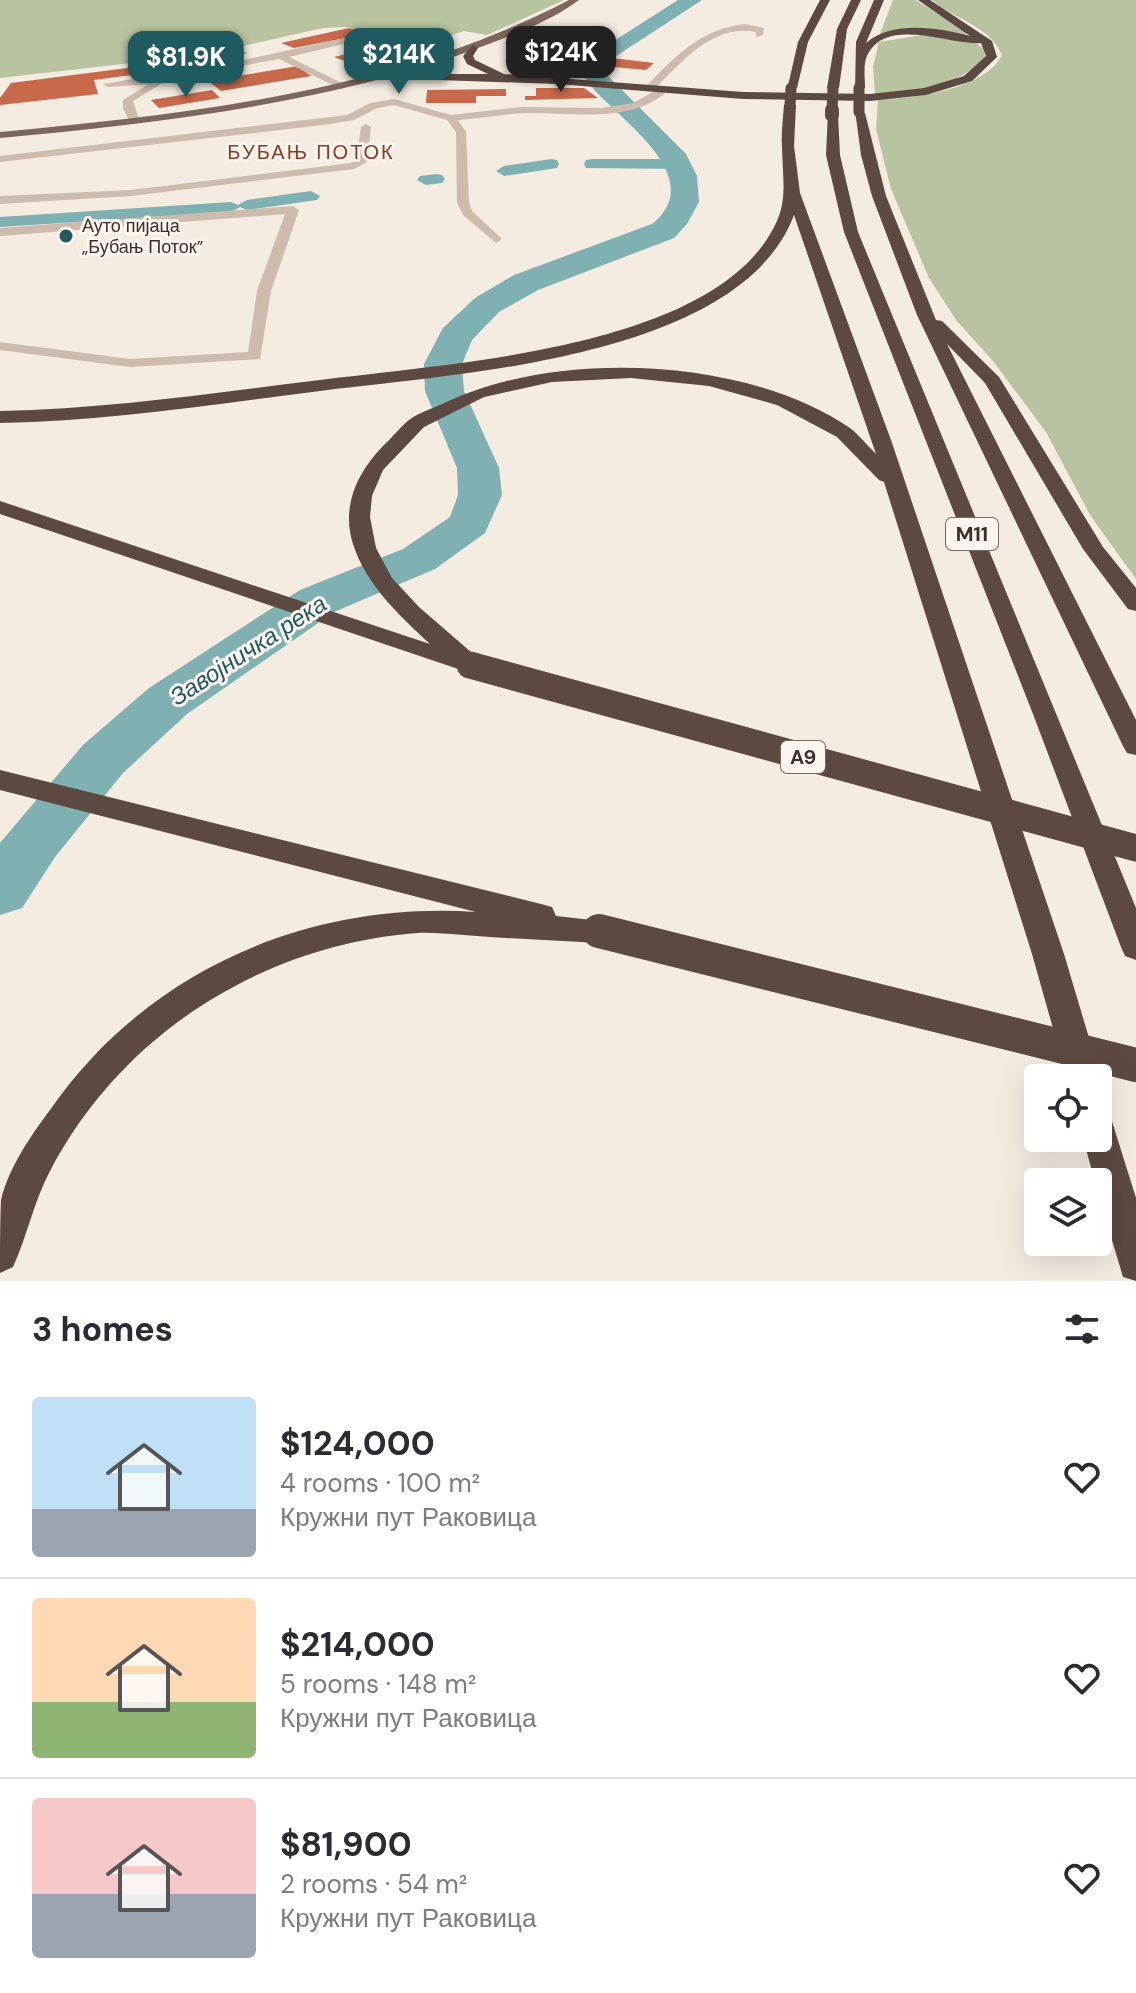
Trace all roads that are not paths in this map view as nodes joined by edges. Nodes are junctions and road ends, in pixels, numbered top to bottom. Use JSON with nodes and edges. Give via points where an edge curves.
{"nodes":[{"id":1,"x":575,"y":0,"type":"edge"},
{"id":2,"x":856,"y":0,"type":"edge"},
{"id":3,"x":879,"y":0,"type":"edge"},
{"id":4,"x":923,"y":0,"type":"edge"},
{"id":5,"x":824,"y":1,"type":"edge"},
{"id":6,"x":759,"y":35,"type":"dead end"},
{"id":7,"x":345,"y":41,"type":"dead end"},
{"id":8,"x":488,"y":42,"type":"junction"},
{"id":9,"x":473,"y":48,"type":"junction"},
{"id":10,"x":992,"y":51,"type":"junction"},
{"id":11,"x":280,"y":56,"type":"junction"},
{"id":12,"x":439,"y":59,"type":"junction"},
{"id":13,"x":859,"y":59,"type":"junction"},
{"id":14,"x":197,"y":71,"type":"dead end"},
{"id":15,"x":513,"y":77,"type":"junction"},
{"id":16,"x":413,"y":78,"type":"dead end"},
{"id":17,"x":432,"y":78,"type":"junction"},
{"id":18,"x":357,"y":83,"type":"junction"},
{"id":19,"x":108,"y":84,"type":"dead end"},
{"id":20,"x":341,"y":86,"type":"junction"},
{"id":21,"x":651,"y":87,"type":"junction"},
{"id":22,"x":665,"y":89,"type":"junction"},
{"id":23,"x":451,"y":118,"type":"junction"},
{"id":24,"x":134,"y":120,"type":"junction"},
{"id":25,"x":366,"y":127,"type":"dead end"},
{"id":26,"x":0,"y":135,"type":"edge"},
{"id":27,"x":0,"y":159,"type":"edge"},
{"id":28,"x":793,"y":193,"type":"junction"},
{"id":29,"x":238,"y":198,"type":"junction"},
{"id":30,"x":0,"y":200,"type":"edge"},
{"id":31,"x":0,"y":232,"type":"edge"},
{"id":32,"x":496,"y":239,"type":"dead end"},
{"id":33,"x":928,"y":318,"type":"junction"},
{"id":34,"x":0,"y":346,"type":"edge"},
{"id":35,"x":0,"y":417,"type":"edge"},
{"id":36,"x":898,"y":496,"type":"junction"},
{"id":37,"x":0,"y":507,"type":"edge"},
{"id":38,"x":1136,"y":604,"type":"edge"},
{"id":39,"x":470,"y":665,"type":"junction"},
{"id":40,"x":1136,"y":746,"type":"edge"},
{"id":41,"x":0,"y":780,"type":"edge"},
{"id":42,"x":1136,"y":848,"type":"edge"},
{"id":43,"x":599,"y":931,"type":"junction"},
{"id":44,"x":1136,"y":947,"type":"edge"},
{"id":45,"x":1080,"y":1064,"type":"edge"},
{"id":46,"x":1136,"y":1065,"type":"edge"},
{"id":47,"x":1105,"y":1152,"type":"edge"},
{"id":48,"x":0,"y":1254,"type":"edge"},
{"id":49,"x":1136,"y":1264,"type":"edge"}],
"edges":[{"from":1,"to":8,"type":"main road"},
{"from":2,"to":44,"type":"highway","number":"M11","bridge":true,"via":[[842,29],[832,115],[833,155],[851,232]]},
{"from":3,"to":13,"type":"highway","number":"M11","via":[[866,25]]},
{"from":4,"to":10,"type":"highway","via":[[985,40]]},
{"from":5,"to":28,"type":"highway","bridge":true,"via":[[802,42],[791,88],[788,146]]},
{"from":6,"to":21,"type":"street","via":[[761,30],[749,26],[701,40]]},
{"from":7,"to":11,"type":"street"},
{"from":8,"to":9,"type":"main road"},
{"from":8,"to":12,"type":"main road"},
{"from":9,"to":15,"type":"highway","via":[[468,56],[474,65]]},
{"from":9,"to":17,"type":"main road"},
{"from":10,"to":13,"type":"highway","via":[[967,38],[909,33],[879,39]]},
{"from":10,"to":22,"type":"highway","via":[[990,62],[971,76],[891,97],[796,98]]},
{"from":11,"to":14,"type":"street"},
{"from":11,"to":20,"type":"street"},
{"from":12,"to":17,"type":"main road"},
{"from":12,"to":18,"type":"main road"},
{"from":13,"to":33,"type":"highway","number":"M11","bridge":true,"via":[[859,113],[866,152],[890,231]]},
{"from":15,"to":17,"type":"highway"},
{"from":15,"to":21,"type":"highway"},
{"from":16,"to":18,"type":"main road"},
{"from":18,"to":20,"type":"main road"},
{"from":19,"to":24,"type":"street","via":[[159,82],[128,100]]},
{"from":20,"to":24,"type":"main road"},
{"from":21,"to":22,"type":"highway"},
{"from":22,"to":23,"type":"street","via":[[648,101],[608,109]]},
{"from":23,"to":27,"type":"street","via":[[394,102],[323,122]]},
{"from":23,"to":32,"type":"street","via":[[461,132],[463,202]]},
{"from":24,"to":26,"type":"main road"},
{"from":25,"to":29,"type":"street","via":[[359,164]]},
{"from":28,"to":35,"type":"highway","via":[[784,225],[743,276],[705,301],[613,336],[557,351],[407,374],[123,411]]},
{"from":28,"to":36,"type":"highway"},
{"from":29,"to":30,"type":"street","via":[[131,193]]},
{"from":29,"to":31,"type":"street"},
{"from":29,"to":34,"type":"street","via":[[293,210],[264,291],[255,356],[130,363]]},
{"from":33,"to":38,"type":"highway","via":[[993,381],[1094,549]]},
{"from":33,"to":40,"type":"highway","number":"M11"},
{"from":36,"to":39,"type":"highway","via":[[871,453],[848,435],[805,410],[708,380],[656,373],[582,373],[536,377],[470,396],[417,424],[379,459],[363,489],[360,524],[375,569]]},
{"from":36,"to":45,"type":"highway"},
{"from":37,"to":39,"type":"highway","number":"A9"},
{"from":39,"to":42,"type":"highway","number":"A9","bridge":true},
{"from":41,"to":43,"type":"highway"},
{"from":43,"to":46,"type":"highway","bridge":true},
{"from":43,"to":48,"type":"highway","via":[[390,923],[328,935],[232,969],[189,992],[114,1055],[76,1099],[42,1150]]},
{"from":47,"to":49,"type":"highway"}]}
